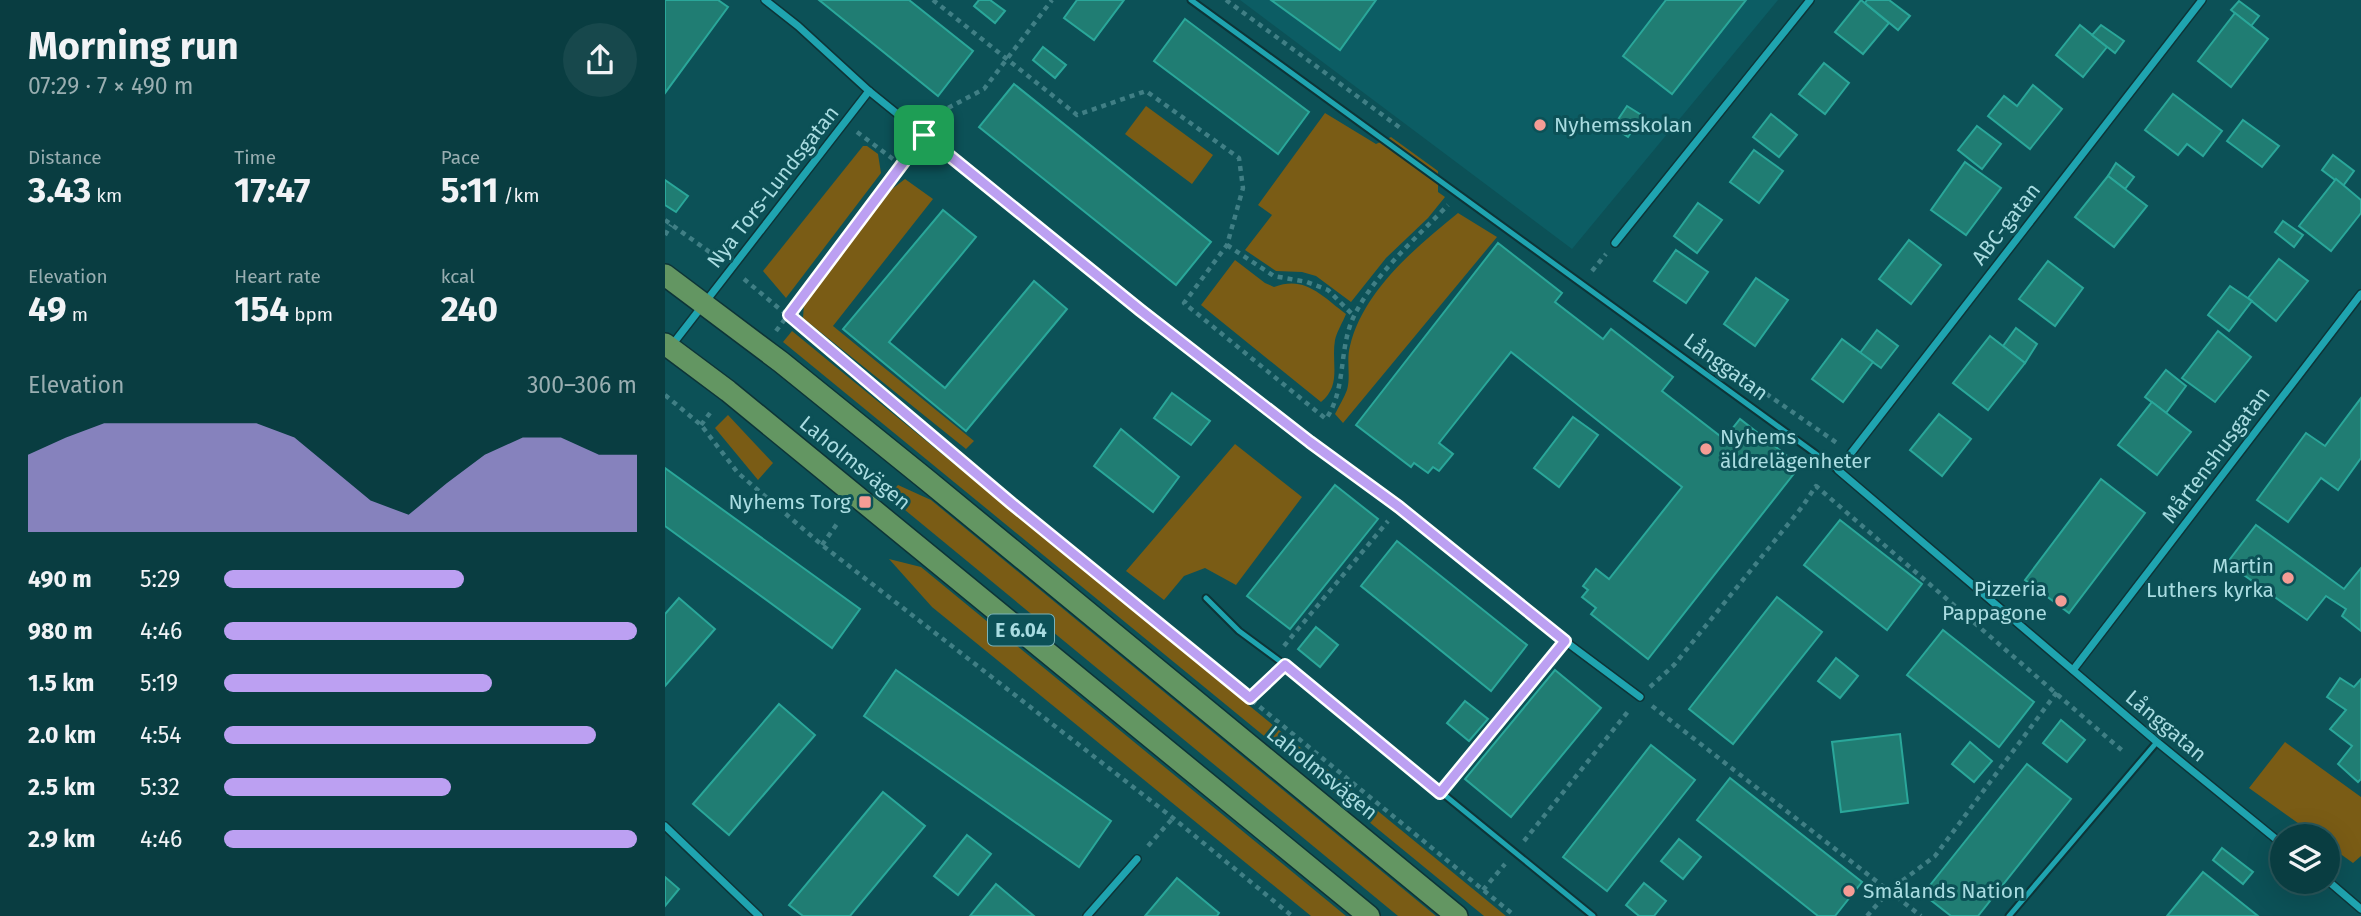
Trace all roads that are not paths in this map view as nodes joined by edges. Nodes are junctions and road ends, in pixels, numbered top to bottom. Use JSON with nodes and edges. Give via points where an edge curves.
{"nodes":[{"id":1,"x":765,"y":0,"type":"edge"},
{"id":2,"x":1191,"y":0,"type":"edge"},
{"id":3,"x":1810,"y":0,"type":"edge"},
{"id":4,"x":2202,"y":0,"type":"edge"},
{"id":5,"x":869,"y":91,"type":"junction"},
{"id":6,"x":1615,"y":243,"type":"dead end"},
{"id":7,"x":665,"y":275,"type":"edge"},
{"id":8,"x":2361,"y":293,"type":"edge"},
{"id":9,"x":704,"y":304,"type":"junction"},
{"id":10,"x":667,"y":349,"type":"edge"},
{"id":11,"x":1838,"y":470,"type":"junction"},
{"id":12,"x":1206,"y":598,"type":"dead end"},
{"id":13,"x":2073,"y":670,"type":"junction"},
{"id":14,"x":1640,"y":697,"type":"road end"},
{"id":15,"x":2157,"y":742,"type":"junction"},
{"id":16,"x":665,"y":826,"type":"edge"},
{"id":17,"x":2270,"y":834,"type":"edge"},
{"id":18,"x":1136,"y":859,"type":"road end"},
{"id":19,"x":2340,"y":891,"type":"edge"},
{"id":20,"x":2361,"y":909,"type":"edge"},
{"id":21,"x":759,"y":916,"type":"edge"},
{"id":22,"x":1087,"y":916,"type":"edge"},
{"id":23,"x":1369,"y":916,"type":"edge"},
{"id":24,"x":1457,"y":916,"type":"edge"},
{"id":25,"x":1593,"y":916,"type":"edge"},
{"id":26,"x":2009,"y":916,"type":"edge"}],
"edges":[{"from":1,"to":5,"type":"street"},
{"from":2,"to":11,"type":"lane","name":"Långgatan"},
{"from":3,"to":6,"type":"street"},
{"from":4,"to":11,"type":"street","name":"ABC-gatan"},
{"from":5,"to":9,"type":"street","name":"Nya Tors-Lundsgatan"},
{"from":5,"to":14,"type":"street","via":[[1140,310]]},
{"from":7,"to":9,"type":"highway","name":"Laholmsvägen","number":"E 6.04"},
{"from":8,"to":13,"type":"street","name":"Mårtenshusgatan"},
{"from":9,"to":10,"type":"street","name":"Nya Tors-Lundsgatan"},
{"from":9,"to":24,"type":"highway","name":"Laholmsvägen","number":"E 6.04","via":[[927,480]]},
{"from":10,"to":23,"type":"highway","name":"Laholmsvägen","number":"E 6.04","via":[[728,391]]},
{"from":11,"to":13,"type":"street","name":"Långgatan"},
{"from":12,"to":25,"type":"lane","via":[[1239,631]]},
{"from":13,"to":15,"type":"street","name":"Långgatan"},
{"from":15,"to":17,"type":"street","name":"Långgatan"},
{"from":15,"to":26,"type":"lane"},
{"from":16,"to":21,"type":"street"},
{"from":18,"to":22,"type":"street"},
{"from":19,"to":20,"type":"street"}]}
